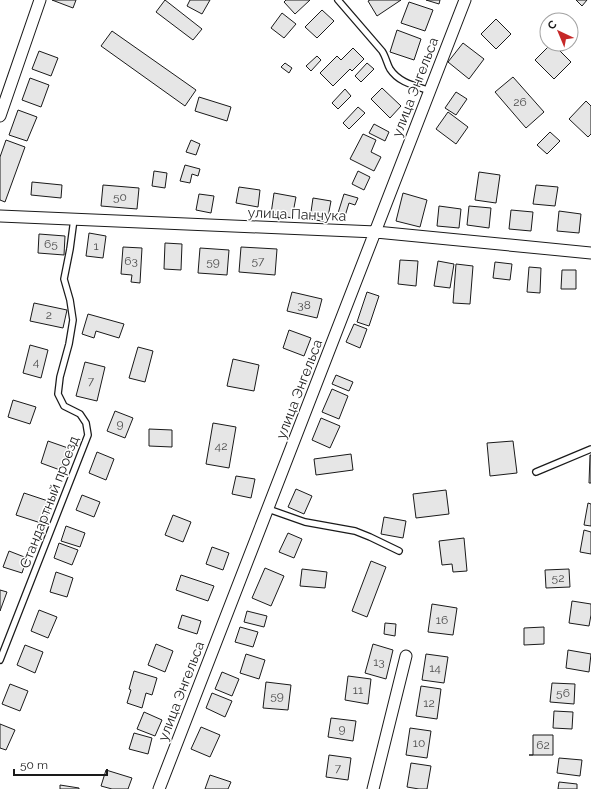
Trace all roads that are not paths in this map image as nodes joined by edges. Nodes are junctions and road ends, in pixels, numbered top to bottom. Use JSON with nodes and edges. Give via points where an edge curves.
{"nodes":[{"id":1,"x":40,"y":0,"type":"edge"},
{"id":2,"x":338,"y":0,"type":"edge"},
{"id":3,"x":465,"y":0,"type":"edge"},
{"id":4,"x":430,"y":91,"type":"junction"},
{"id":5,"x":0,"y":116,"type":"edge"},
{"id":6,"x":0,"y":216,"type":"edge"},
{"id":7,"x":74,"y":220,"type":"junction"},
{"id":8,"x":376,"y":232,"type":"junction"},
{"id":9,"x":591,"y":253,"type":"edge"},
{"id":10,"x":591,"y":449,"type":"edge"},
{"id":11,"x":536,"y":472,"type":"dead end"},
{"id":12,"x":268,"y":509,"type":"junction"},
{"id":13,"x":399,"y":551,"type":"dead end"},
{"id":14,"x":406,"y":656,"type":"dead end"},
{"id":15,"x":0,"y":660,"type":"edge"},
{"id":16,"x":159,"y":789,"type":"edge"},
{"id":17,"x":373,"y":789,"type":"edge"}],
"edges":[{"from":1,"to":5,"type":"street"},
{"from":2,"to":4,"type":"lane","via":[[382,51],[393,74],[405,82]]},
{"from":3,"to":4,"type":"street","name":"улица Энгельса"},
{"from":4,"to":8,"type":"street","name":"улица Энгельса"},
{"from":6,"to":7,"type":"street","name":"улица Панчука"},
{"from":7,"to":8,"type":"street","name":"улица Панчука"},
{"from":7,"to":15,"type":"lane","name":"Стандартный проезд","via":[[64,278],[73,320],[58,394],[64,406],[80,414],[86,423],[88,435]]},
{"from":8,"to":9,"type":"street","name":"улица Панчука"},
{"from":8,"to":12,"type":"street","name":"улица Энгельса"},
{"from":10,"to":11,"type":"lane"},
{"from":12,"to":13,"type":"lane","via":[[305,522],[355,531]]},
{"from":12,"to":16,"type":"street","name":"улица Энгельса"},
{"from":14,"to":17,"type":"street"}]}
